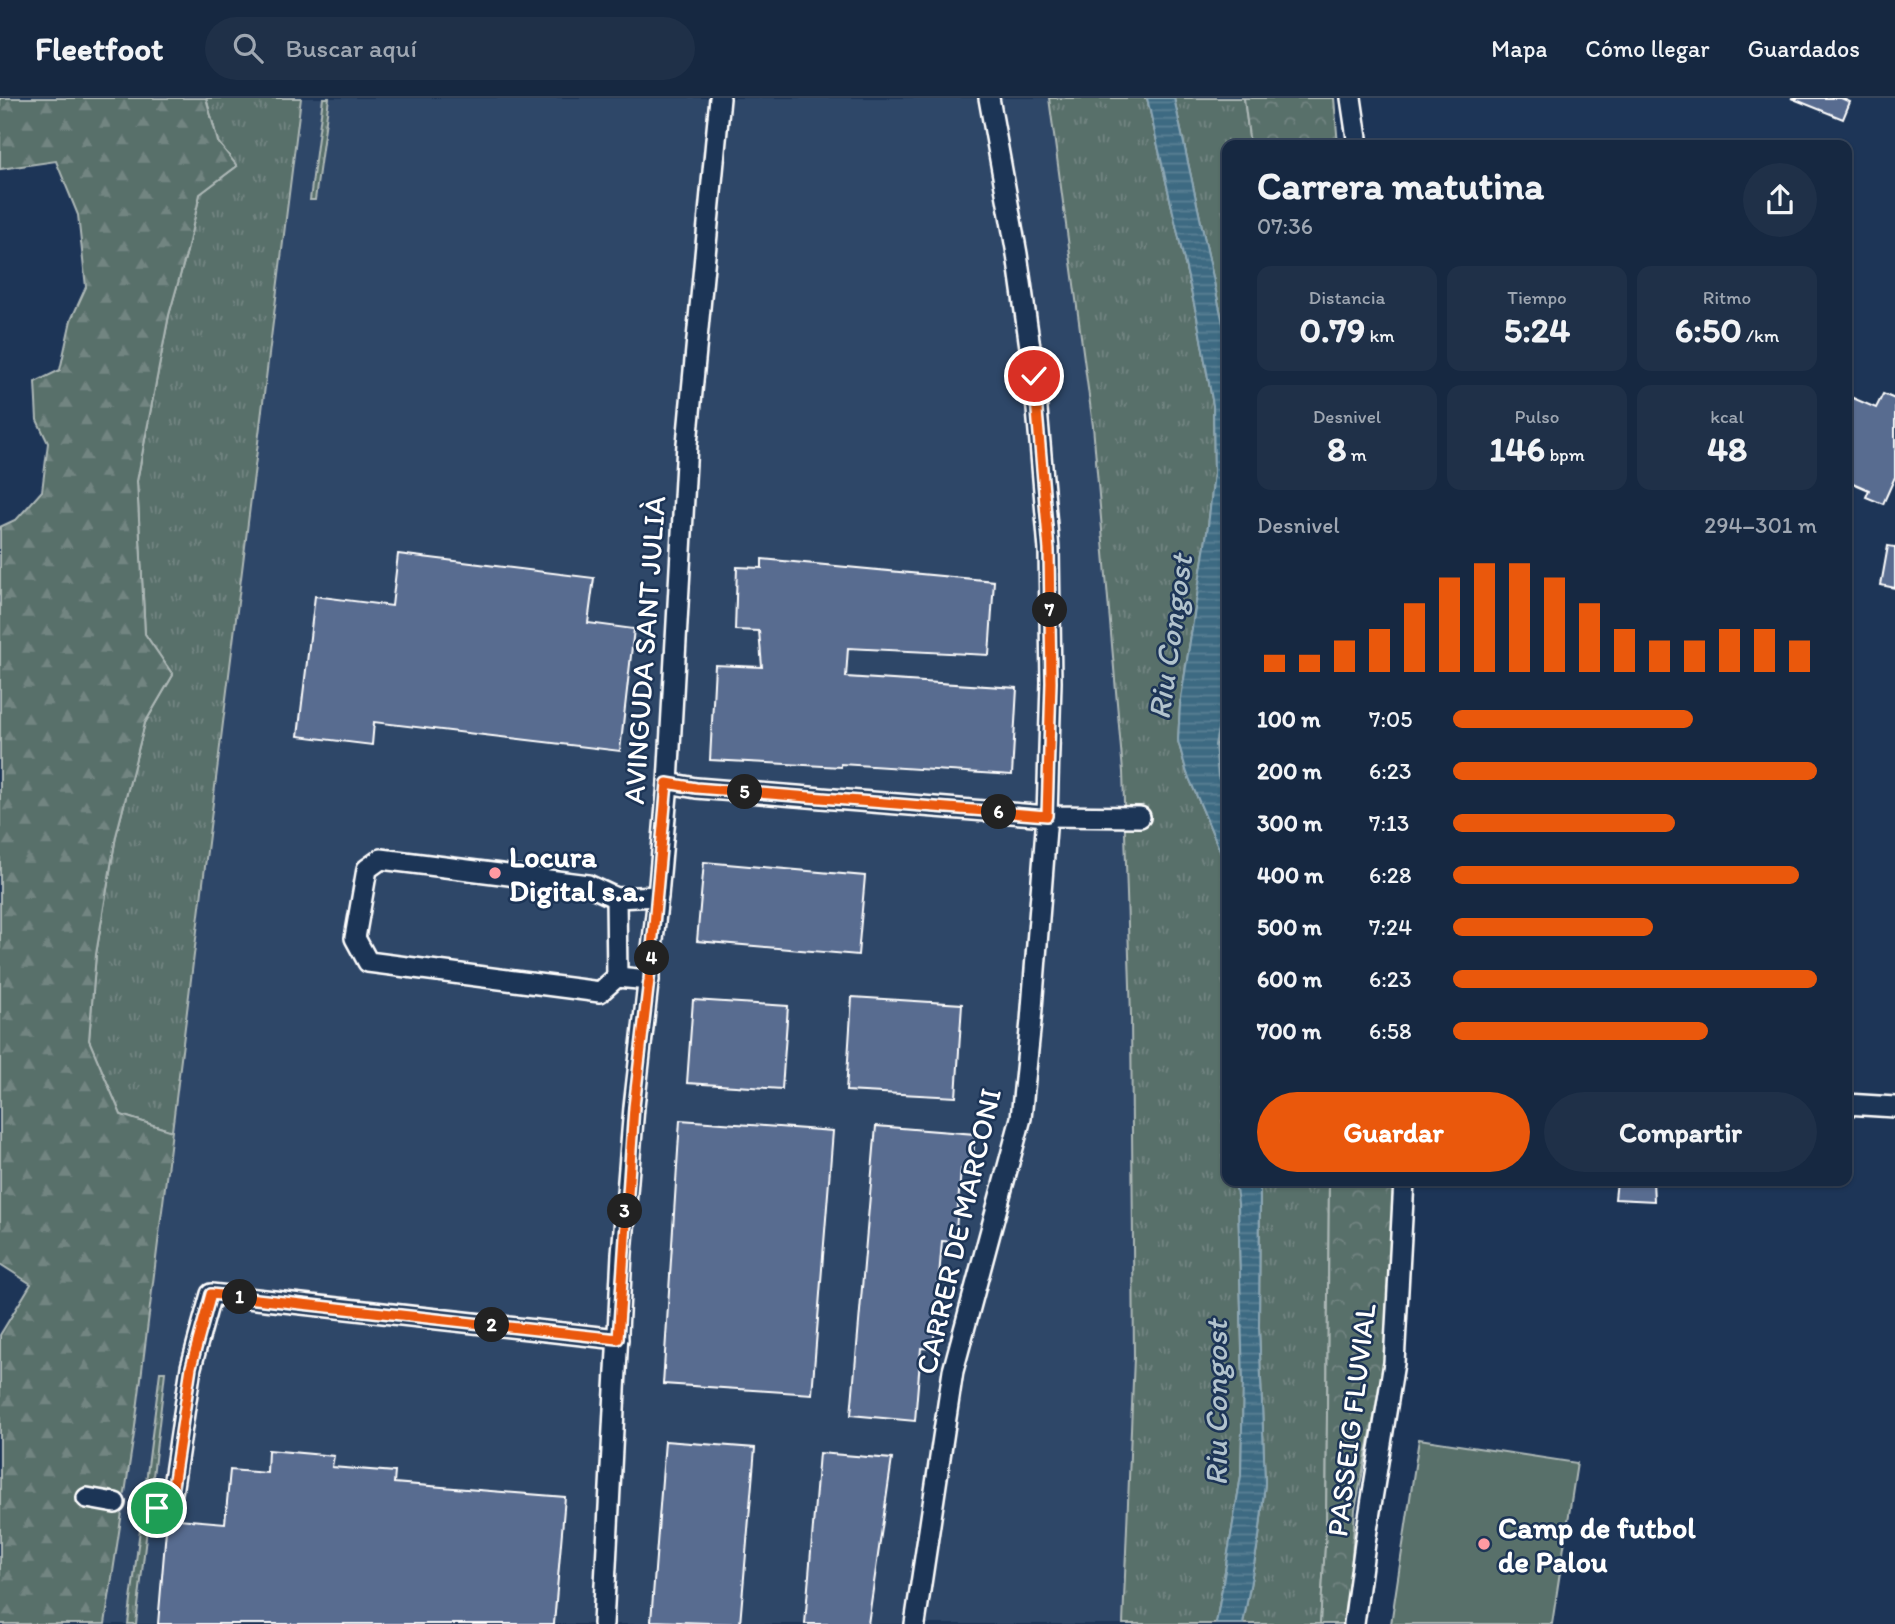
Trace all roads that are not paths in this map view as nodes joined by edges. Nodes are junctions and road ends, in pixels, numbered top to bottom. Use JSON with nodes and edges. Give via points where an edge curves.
{"nodes":[{"id":1,"x":720,"y":98,"type":"edge"},
{"id":2,"x":989,"y":98,"type":"edge"},
{"id":3,"x":1351,"y":98,"type":"edge"},
{"id":4,"x":1357,"y":140,"type":"edge"},
{"id":5,"x":667,"y":783,"type":"junction"},
{"id":6,"x":1047,"y":816,"type":"junction"},
{"id":7,"x":1140,"y":817,"type":"dead end"},
{"id":8,"x":658,"y":896,"type":"junction"},
{"id":9,"x":616,"y":898,"type":"junction"},
{"id":10,"x":617,"y":977,"type":"junction"},
{"id":11,"x":649,"y":980,"type":"junction"},
{"id":12,"x":1852,"y":1104,"type":"edge"},
{"id":13,"x":1895,"y":1107,"type":"edge"},
{"id":14,"x":1404,"y":1186,"type":"edge"},
{"id":15,"x":618,"y":1339,"type":"junction"},
{"id":16,"x":87,"y":1498,"type":"dead end"},
{"id":17,"x":115,"y":1503,"type":"tunnel mouth"},
{"id":18,"x":142,"y":1507,"type":"tunnel mouth"},
{"id":19,"x":603,"y":1624,"type":"edge"},
{"id":20,"x":915,"y":1624,"type":"edge"},
{"id":21,"x":1354,"y":1624,"type":"edge"}],
"edges":[{"from":1,"to":5,"type":"street","name":"AVINGUDA SANT JULIÀ","via":[[687,444]]},
{"from":2,"to":6,"type":"street","name":"CARRER DE MARCONI","via":[[1034,376],[1049,550]]},
{"from":3,"to":4,"type":"street"},
{"from":5,"to":6,"type":"street"},
{"from":5,"to":8,"type":"street","name":"AVINGUDA SANT JULIÀ"},
{"from":6,"to":7,"type":"street"},
{"from":6,"to":20,"type":"street","name":"CARRER DE MARCONI","via":[[1021,1118],[953,1371]]},
{"from":8,"to":9,"type":"street"},
{"from":8,"to":11,"type":"street","name":"AVINGUDA SANT JULIÀ"},
{"from":9,"to":10,"type":"street"},
{"from":9,"to":10,"type":"street","via":[[588,885],[382,859],[367,869],[355,938],[368,962],[600,992]]},
{"from":10,"to":11,"type":"street"},
{"from":11,"to":15,"type":"street","name":"AVINGUDA SANT JULIÀ","via":[[634,1107]]},
{"from":12,"to":13,"type":"street"},
{"from":14,"to":21,"type":"street","name":"PASSEIG FLUVIAL","via":[[1394,1363]]},
{"from":15,"to":18,"type":"street","via":[[211,1294],[191,1367],[172,1493],[167,1503],[157,1508]]},
{"from":15,"to":19,"type":"street","name":"AVINGUDA SANT JULIÀ"},
{"from":16,"to":17,"type":"street"}]}
